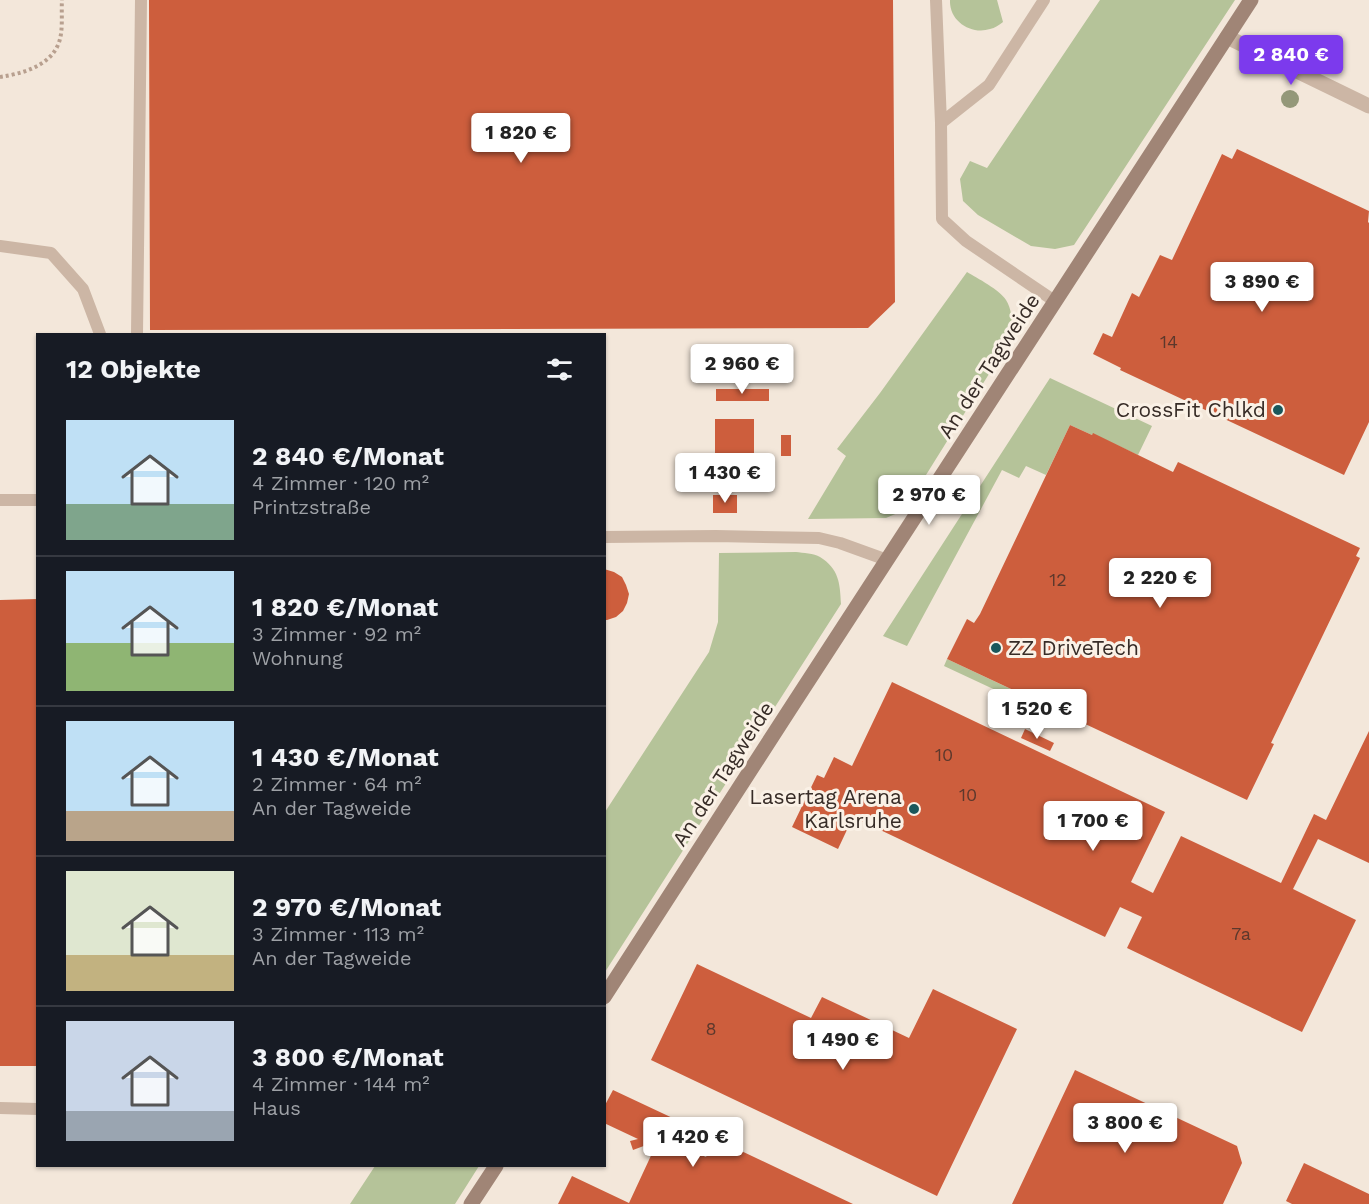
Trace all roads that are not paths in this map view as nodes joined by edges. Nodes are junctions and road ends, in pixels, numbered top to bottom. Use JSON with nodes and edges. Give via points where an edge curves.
{"nodes":[{"id":1,"x":141,"y":0,"type":"edge"},
{"id":2,"x":936,"y":0,"type":"edge"},
{"id":3,"x":1044,"y":0,"type":"edge"},
{"id":4,"x":1251,"y":0,"type":"edge"},
{"id":5,"x":1227,"y":37,"type":"junction"},
{"id":6,"x":1369,"y":105,"type":"edge"},
{"id":7,"x":941,"y":123,"type":"junction"},
{"id":8,"x":0,"y":246,"type":"edge"},
{"id":9,"x":1056,"y":302,"type":"junction"},
{"id":10,"x":100,"y":333,"type":"edge"},
{"id":11,"x":137,"y":333,"type":"edge"},
{"id":12,"x":0,"y":500,"type":"edge"},
{"id":13,"x":36,"y":500,"type":"edge"},
{"id":14,"x":606,"y":537,"type":"edge"},
{"id":15,"x":887,"y":560,"type":"junction"},
{"id":16,"x":606,"y":994,"type":"edge"},
{"id":17,"x":0,"y":1108,"type":"edge"},
{"id":18,"x":36,"y":1109,"type":"edge"},
{"id":19,"x":495,"y":1167,"type":"edge"},
{"id":20,"x":471,"y":1204,"type":"edge"}],
"edges":[{"from":1,"to":11,"type":"lane"},
{"from":2,"to":7,"type":"lane"},
{"from":3,"to":7,"type":"lane","via":[[989,85]]},
{"from":4,"to":5,"type":"main road","name":"An der Tagweide"},
{"from":5,"to":6,"type":"street"},
{"from":5,"to":9,"type":"main road","name":"An der Tagweide"},
{"from":7,"to":9,"type":"lane","via":[[942,219],[966,241]]},
{"from":8,"to":10,"type":"lane","via":[[51,253],[83,289]]},
{"from":9,"to":15,"type":"main road","name":"An der Tagweide"},
{"from":12,"to":13,"type":"lane"},
{"from":14,"to":15,"type":"lane","via":[[819,538]]},
{"from":15,"to":16,"type":"main road","name":"An der Tagweide"},
{"from":17,"to":18,"type":"lane"},
{"from":19,"to":20,"type":"main road"}]}
